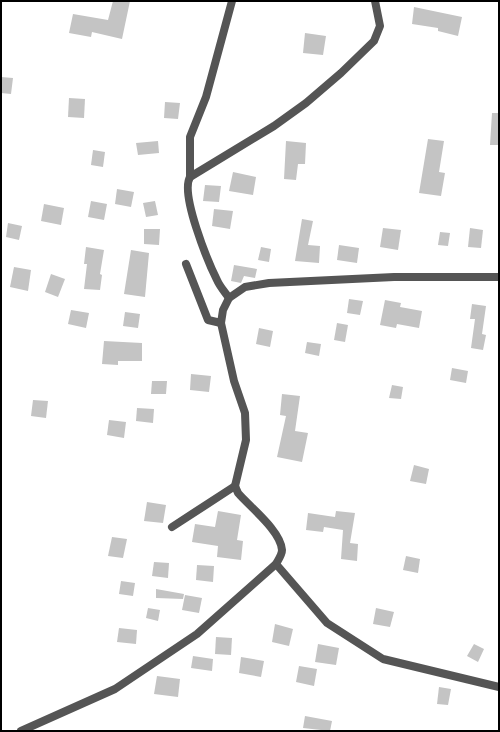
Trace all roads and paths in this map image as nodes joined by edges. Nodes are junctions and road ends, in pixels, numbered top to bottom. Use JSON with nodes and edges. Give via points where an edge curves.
{"nodes":[{"id":1,"x":232,"y":1,"type":"edge"},
{"id":2,"x":375,"y":1,"type":"edge"},
{"id":3,"x":190,"y":177,"type":"junction"},
{"id":4,"x":186,"y":264,"type":"dead end"},
{"id":5,"x":499,"y":277,"type":"edge"},
{"id":6,"x":229,"y":298,"type":"junction"},
{"id":7,"x":221,"y":323,"type":"junction"},
{"id":8,"x":235,"y":486,"type":"junction"},
{"id":9,"x":172,"y":527,"type":"dead end"},
{"id":10,"x":276,"y":564,"type":"junction"},
{"id":11,"x":499,"y":687,"type":"edge"},
{"id":12,"x":21,"y":731,"type":"edge"}],
"edges":[{"from":1,"to":3,"type":"street","via":[[206,97],[190,137]]},
{"from":2,"to":3,"type":"street","via":[[380,26],[374,42],[306,103],[274,126]]},
{"from":3,"to":6,"type":"street","via":[[187,191],[191,211],[217,282]]},
{"from":4,"to":7,"type":"street","via":[[208,320]]},
{"from":5,"to":6,"type":"street","via":[[394,277],[269,283],[245,287]]},
{"from":6,"to":7,"type":"street","via":[[223,310]]},
{"from":7,"to":8,"type":"street","via":[[234,381],[245,414],[246,440]]},
{"from":8,"to":9,"type":"street"},
{"from":8,"to":10,"type":"street","via":[[238,493],[277,535],[282,550]]},
{"from":10,"to":11,"type":"street","via":[[327,623],[383,659]]},
{"from":10,"to":12,"type":"street","via":[[196,634],[115,689]]}]}
